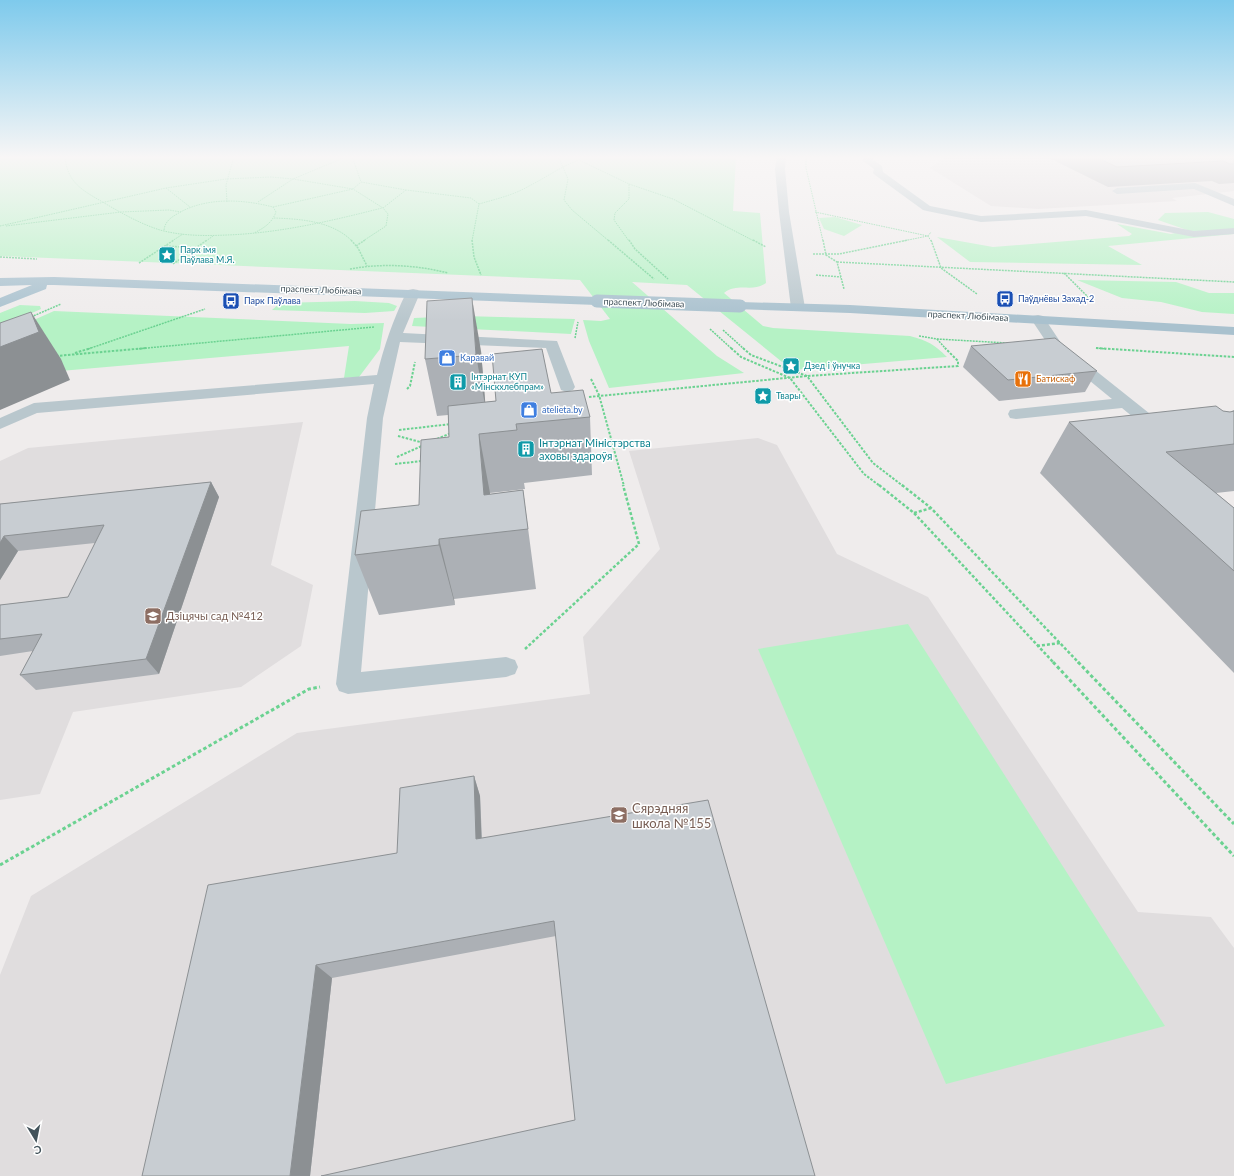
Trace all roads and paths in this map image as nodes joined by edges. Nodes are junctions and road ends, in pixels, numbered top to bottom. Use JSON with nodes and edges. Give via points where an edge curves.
{"nodes":[{"id":1,"x":66,"y":211,"type":"edge"},
{"id":2,"x":148,"y":211,"type":"edge"},
{"id":3,"x":174,"y":211,"type":"edge"},
{"id":4,"x":275,"y":211,"type":"edge"},
{"id":5,"x":372,"y":211,"type":"edge"},
{"id":6,"x":385,"y":211,"type":"edge"},
{"id":7,"x":478,"y":211,"type":"edge"},
{"id":8,"x":573,"y":211,"type":"edge"},
{"id":9,"x":617,"y":211,"type":"edge"},
{"id":10,"x":698,"y":211,"type":"edge"},
{"id":11,"x":784,"y":211,"type":"edge"},
{"id":12,"x":941,"y":211,"type":"edge"},
{"id":13,"x":121,"y":212,"type":"junction"},
{"id":14,"x":181,"y":212,"type":"joint"},
{"id":15,"x":815,"y":212,"type":"joint"},
{"id":16,"x":274,"y":218,"type":"junction"},
{"id":17,"x":323,"y":224,"type":"junction"},
{"id":18,"x":0,"y":226,"type":"edge"},
{"id":19,"x":164,"y":230,"type":"junction"},
{"id":20,"x":1234,"y":231,"type":"edge"},
{"id":21,"x":931,"y":232,"type":"dead end"},
{"id":22,"x":195,"y":233,"type":"dead end"},
{"id":23,"x":183,"y":234,"type":"junction"},
{"id":24,"x":206,"y":234,"type":"dead end"},
{"id":25,"x":252,"y":234,"type":"junction"},
{"id":26,"x":213,"y":236,"type":"junction"},
{"id":27,"x":928,"y":236,"type":"junction"},
{"id":28,"x":165,"y":246,"type":"junction"},
{"id":29,"x":356,"y":246,"type":"junction"},
{"id":30,"x":196,"y":248,"type":"junction"},
{"id":31,"x":768,"y":248,"type":"dead end"},
{"id":32,"x":813,"y":254,"type":"dead end"},
{"id":33,"x":826,"y":255,"type":"junction"},
{"id":34,"x":837,"y":262,"type":"junction"},
{"id":35,"x":138,"y":263,"type":"dead end"},
{"id":36,"x":172,"y":265,"type":"dead end"},
{"id":37,"x":367,"y":266,"type":"dead end"},
{"id":38,"x":940,"y":267,"type":"junction"},
{"id":39,"x":0,"y":272,"type":"edge"},
{"id":40,"x":1064,"y":273,"type":"junction"},
{"id":41,"x":817,"y":276,"type":"dead end"},
{"id":42,"x":841,"y":277,"type":"junction"},
{"id":43,"x":484,"y":279,"type":"dead end"},
{"id":44,"x":654,"y":280,"type":"dead end"},
{"id":45,"x":54,"y":281,"type":"junction"},
{"id":46,"x":670,"y":281,"type":"dead end"},
{"id":47,"x":0,"y":282,"type":"edge"},
{"id":48,"x":1234,"y":282,"type":"edge"},
{"id":49,"x":844,"y":288,"type":"dead end"},
{"id":50,"x":413,"y":293,"type":"junction"},
{"id":51,"x":977,"y":294,"type":"dead end"},
{"id":52,"x":0,"y":303,"type":"edge"},
{"id":53,"x":1095,"y":303,"type":"dead end"},
{"id":54,"x":60,"y":304,"type":"dead end"},
{"id":55,"x":798,"y":308,"type":"junction"},
{"id":56,"x":205,"y":309,"type":"dead end"},
{"id":57,"x":26,"y":319,"type":"edge"},
{"id":58,"x":1038,"y":319,"type":"junction"},
{"id":59,"x":578,"y":321,"type":"dead end"},
{"id":60,"x":706,"y":326,"type":"dead end"},
{"id":61,"x":722,"y":329,"type":"dead end"},
{"id":62,"x":396,"y":331,"type":"junction"},
{"id":63,"x":1234,"y":331,"type":"edge"},
{"id":64,"x":917,"y":335,"type":"dead end"},
{"id":65,"x":937,"y":339,"type":"junction"},
{"id":66,"x":574,"y":343,"type":"dead end"},
{"id":67,"x":1012,"y":343,"type":"edge"},
{"id":68,"x":1056,"y":346,"type":"junction"},
{"id":69,"x":70,"y":354,"type":"junction"},
{"id":70,"x":54,"y":356,"type":"dead end"},
{"id":71,"x":1234,"y":357,"type":"edge"},
{"id":72,"x":590,"y":376,"type":"dead end"},
{"id":73,"x":807,"y":376,"type":"junction"},
{"id":74,"x":790,"y":378,"type":"junction"},
{"id":75,"x":383,"y":379,"type":"junction"},
{"id":76,"x":567,"y":387,"type":"dead end"},
{"id":77,"x":600,"y":395,"type":"junction"},
{"id":78,"x":584,"y":397,"type":"edge"},
{"id":79,"x":1126,"y":403,"type":"junction"},
{"id":80,"x":1016,"y":414,"type":"dead end"},
{"id":81,"x":0,"y":424,"type":"edge"},
{"id":82,"x":454,"y":424,"type":"edge"},
{"id":83,"x":395,"y":430,"type":"dead end"},
{"id":84,"x":455,"y":431,"type":"edge"},
{"id":85,"x":394,"y":435,"type":"dead end"},
{"id":86,"x":434,"y":440,"type":"edge"},
{"id":87,"x":1173,"y":441,"type":"edge"},
{"id":88,"x":391,"y":460,"type":"dead end"},
{"id":89,"x":423,"y":461,"type":"edge"},
{"id":90,"x":392,"y":464,"type":"dead end"},
{"id":91,"x":931,"y":508,"type":"junction"},
{"id":92,"x":914,"y":514,"type":"junction"},
{"id":93,"x":1060,"y":643,"type":"junction"},
{"id":94,"x":1038,"y":646,"type":"junction"},
{"id":95,"x":506,"y":667,"type":"joint"},
{"id":96,"x":348,"y":684,"type":"junction"},
{"id":97,"x":1234,"y":824,"type":"edge"},
{"id":98,"x":1234,"y":856,"type":"edge"},
{"id":99,"x":0,"y":865,"type":"edge"}],
"edges":[{"from":1,"to":18,"type":"path"},
{"from":2,"to":13,"type":"path"},
{"from":3,"to":14,"type":"path"},
{"from":4,"to":16,"type":"path"},
{"from":5,"to":17,"type":"path"},
{"from":6,"to":29,"type":"path","via":[[388,214],[386,226]]},
{"from":7,"to":43,"type":"path","via":[[472,242],[474,264]]},
{"from":8,"to":44,"type":"path"},
{"from":9,"to":46,"type":"path","via":[[614,220],[635,249]]},
{"from":10,"to":31,"type":"path"},
{"from":11,"to":55,"type":"street"},
{"from":12,"to":20,"type":"street","via":[[981,219],[1086,213],[1194,234]]},
{"from":13,"to":18,"type":"path"},
{"from":13,"to":19,"type":"path","via":[[154,228]]},
{"from":14,"to":19,"type":"path","via":[[168,220]]},
{"from":15,"to":27,"type":"path"},
{"from":15,"to":33,"type":"path"},
{"from":16,"to":17,"type":"path","via":[[291,218]]},
{"from":16,"to":25,"type":"path","via":[[268,226]]},
{"from":17,"to":25,"type":"path"},
{"from":17,"to":29,"type":"path","via":[[338,230]]},
{"from":19,"to":23,"type":"path"},
{"from":21,"to":27,"type":"path"},
{"from":22,"to":24,"type":"path"},
{"from":23,"to":26,"type":"path"},
{"from":23,"to":28,"type":"path"},
{"from":25,"to":26,"type":"path"},
{"from":26,"to":30,"type":"path"},
{"from":27,"to":33,"type":"path"},
{"from":27,"to":38,"type":"path"},
{"from":28,"to":30,"type":"path"},
{"from":28,"to":35,"type":"path"},
{"from":29,"to":37,"type":"path"},
{"from":30,"to":36,"type":"path"},
{"from":32,"to":33,"type":"path"},
{"from":33,"to":34,"type":"path"},
{"from":34,"to":38,"type":"path"},
{"from":34,"to":42,"type":"path"},
{"from":38,"to":40,"type":"path"},
{"from":38,"to":51,"type":"path"},
{"from":39,"to":45,"type":"main road","name":"праспект Любімава"},
{"from":40,"to":48,"type":"path"},
{"from":40,"to":53,"type":"path"},
{"from":41,"to":42,"type":"path"},
{"from":42,"to":49,"type":"path"},
{"from":45,"to":47,"type":"main road","name":"праспект Любімава"},
{"from":45,"to":50,"type":"main road","name":"праспект Любімава"},
{"from":45,"to":52,"type":"main road"},
{"from":50,"to":55,"type":"main road","name":"праспект Любімава","bridge":true},
{"from":50,"to":62,"type":"street"},
{"from":54,"to":57,"type":"path"},
{"from":55,"to":58,"type":"main road","name":"праспект Любімава"},
{"from":56,"to":69,"type":"path"},
{"from":58,"to":63,"type":"main road","name":"праспект Любімава"},
{"from":58,"to":68,"type":"street"},
{"from":59,"to":66,"type":"path"},
{"from":60,"to":74,"type":"path","via":[[741,357]]},
{"from":61,"to":73,"type":"path","via":[[751,355]]},
{"from":62,"to":69,"type":"path"},
{"from":62,"to":75,"type":"street"},
{"from":62,"to":76,"type":"street","via":[[552,344]]},
{"from":64,"to":65,"type":"path"},
{"from":65,"to":67,"type":"path"},
{"from":65,"to":73,"type":"path","via":[[958,361],[958,366]]},
{"from":68,"to":71,"type":"path"},
{"from":68,"to":79,"type":"street"},
{"from":69,"to":70,"type":"path"},
{"from":72,"to":77,"type":"path"},
{"from":73,"to":74,"type":"path"},
{"from":73,"to":91,"type":"path","via":[[873,463]]},
{"from":74,"to":77,"type":"path"},
{"from":74,"to":92,"type":"path","via":[[864,474]]},
{"from":75,"to":81,"type":"street","via":[[34,408]]},
{"from":75,"to":96,"type":"street","via":[[375,418]]},
{"from":77,"to":78,"type":"path"},
{"from":77,"to":95,"type":"path","via":[[639,544]]},
{"from":79,"to":80,"type":"street"},
{"from":79,"to":87,"type":"street"},
{"from":82,"to":83,"type":"path"},
{"from":84,"to":86,"type":"path"},
{"from":85,"to":88,"type":"path","via":[[427,444]]},
{"from":89,"to":90,"type":"path"},
{"from":91,"to":92,"type":"path"},
{"from":91,"to":93,"type":"path"},
{"from":92,"to":94,"type":"path"},
{"from":93,"to":94,"type":"path"},
{"from":93,"to":97,"type":"path"},
{"from":94,"to":98,"type":"path"},
{"from":95,"to":96,"type":"street"},
{"from":96,"to":99,"type":"path","via":[[309,689]]}]}
